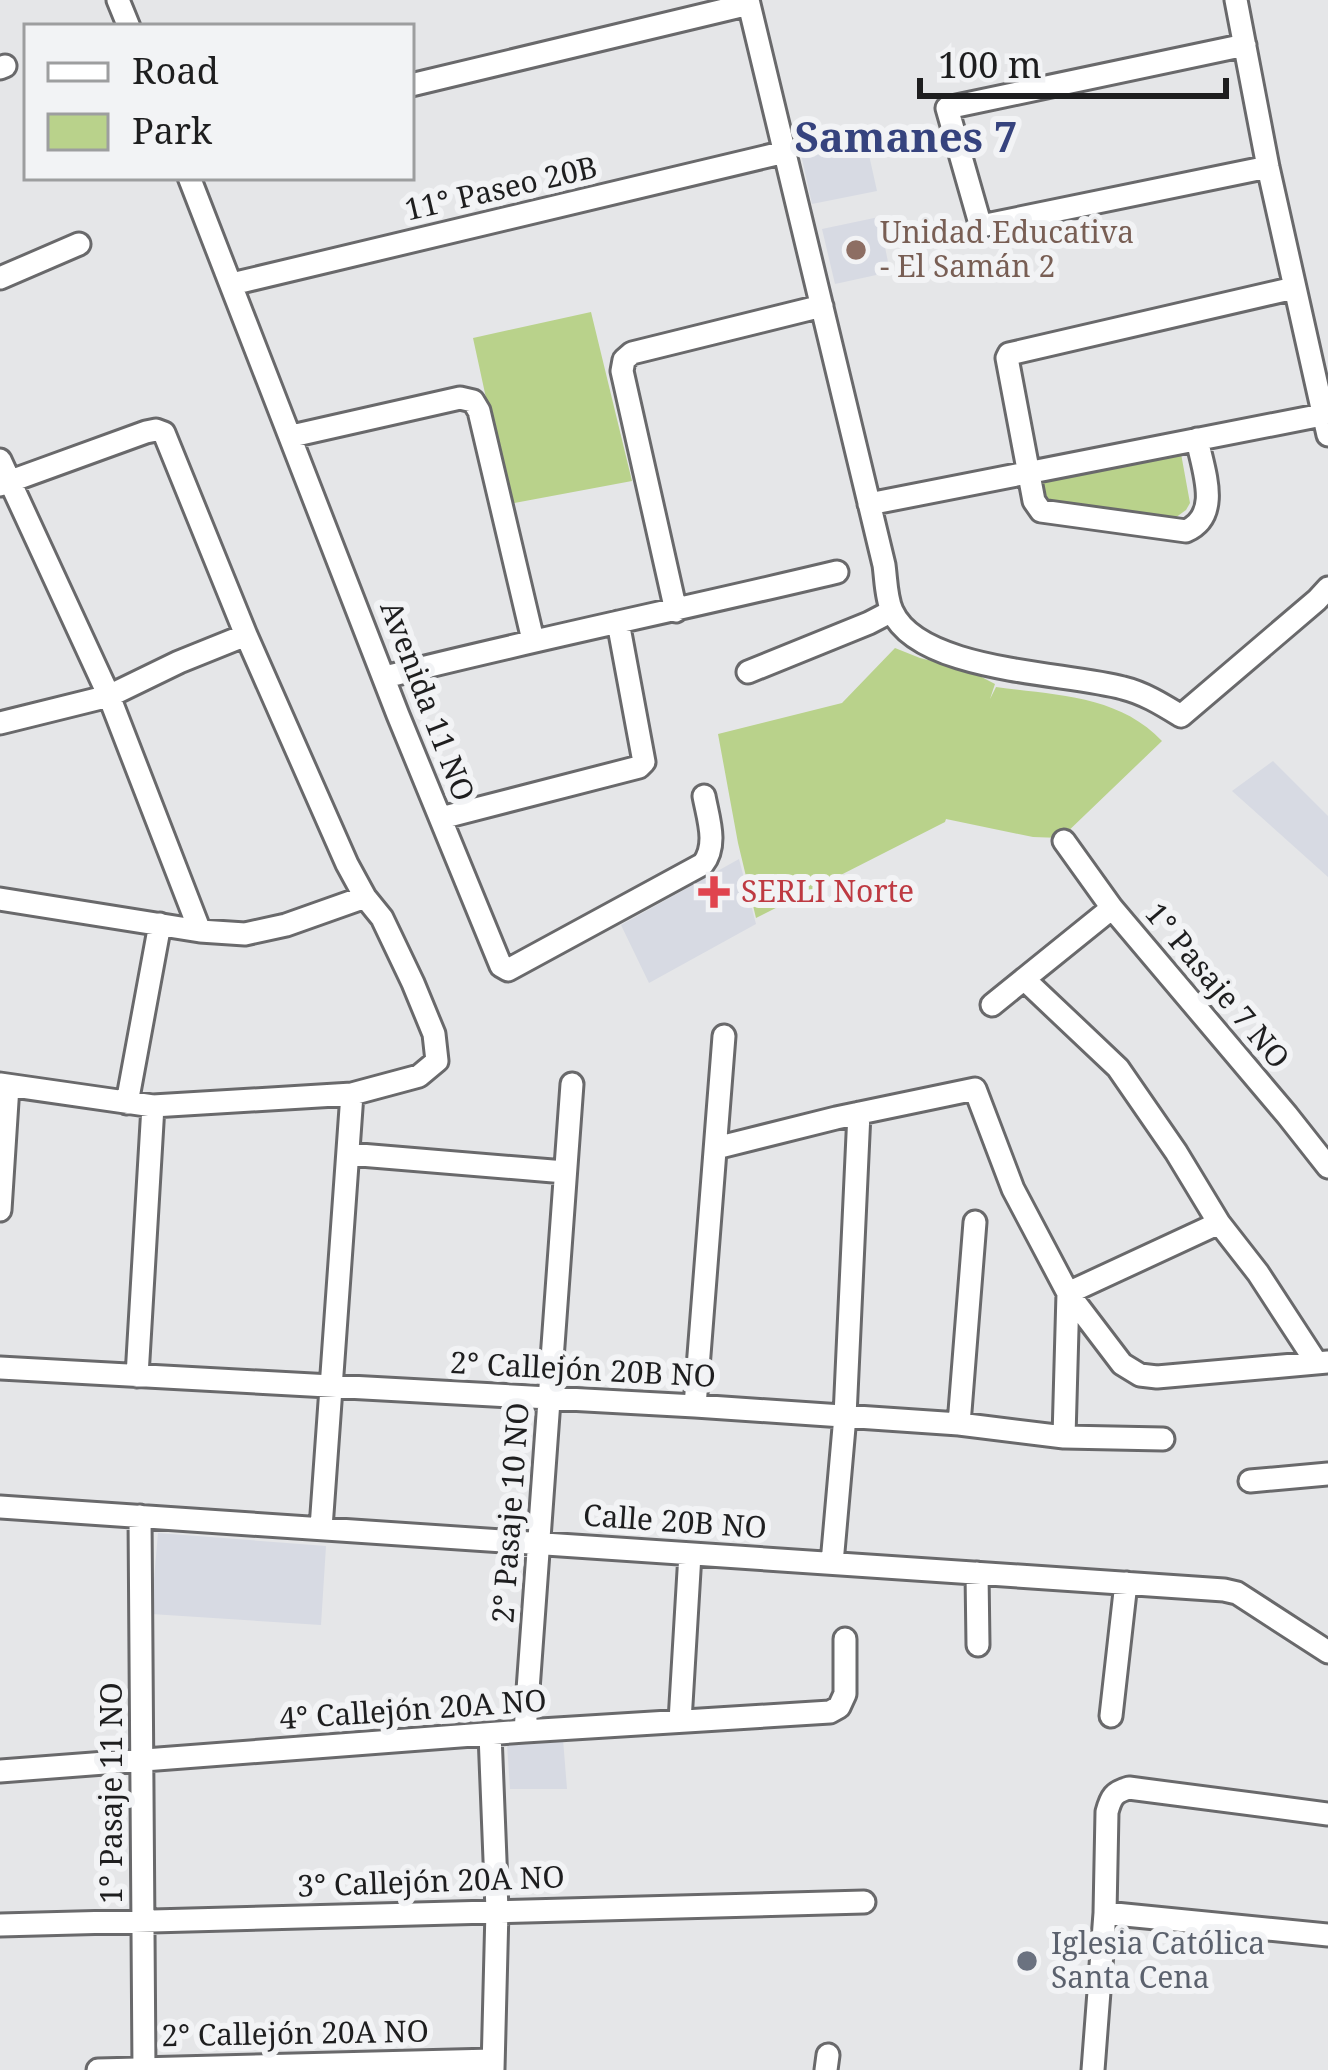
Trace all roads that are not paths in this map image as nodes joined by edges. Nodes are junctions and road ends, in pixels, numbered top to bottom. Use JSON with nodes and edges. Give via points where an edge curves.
{"nodes":[{"id":1,"x":1236,"y":0,"type":"edge"},
{"id":2,"x":748,"y":2,"type":"edge"},
{"id":3,"x":1245,"y":45,"type":"junction"},
{"id":4,"x":414,"y":84,"type":"edge"},
{"id":5,"x":785,"y":152,"type":"junction"},
{"id":6,"x":1268,"y":167,"type":"junction"},
{"id":7,"x":190,"y":180,"type":"edge"},
{"id":8,"x":79,"y":244,"type":"dead end"},
{"id":9,"x":0,"y":278,"type":"edge"},
{"id":10,"x":232,"y":284,"type":"junction"},
{"id":11,"x":1294,"y":288,"type":"junction"},
{"id":12,"x":822,"y":306,"type":"junction"},
{"id":13,"x":1325,"y":425,"type":"edge"},
{"id":14,"x":292,"y":436,"type":"junction"},
{"id":15,"x":1197,"y":439,"type":"junction"},
{"id":16,"x":0,"y":460,"type":"edge"},
{"id":17,"x":1030,"y":474,"type":"junction"},
{"id":18,"x":5,"y":484,"type":"edge"},
{"id":19,"x":869,"y":503,"type":"junction"},
{"id":20,"x":837,"y":572,"type":"dead end"},
{"id":21,"x":1328,"y":588,"type":"edge"},
{"id":22,"x":676,"y":611,"type":"junction"},
{"id":23,"x":892,"y":611,"type":"junction"},
{"id":24,"x":618,"y":622,"type":"junction"},
{"id":25,"x":246,"y":635,"type":"junction"},
{"id":26,"x":533,"y":640,"type":"junction"},
{"id":27,"x":748,"y":672,"type":"dead end"},
{"id":28,"x":385,"y":677,"type":"junction"},
{"id":29,"x":109,"y":696,"type":"junction"},
{"id":30,"x":0,"y":723,"type":"edge"},
{"id":31,"x":704,"y":796,"type":"dead end"},
{"id":32,"x":441,"y":818,"type":"junction"},
{"id":33,"x":1064,"y":841,"type":"dead end"},
{"id":34,"x":365,"y":897,"type":"junction"},
{"id":35,"x":0,"y":899,"type":"edge"},
{"id":36,"x":1112,"y":908,"type":"junction"},
{"id":37,"x":160,"y":924,"type":"junction"},
{"id":38,"x":200,"y":932,"type":"junction"},
{"id":39,"x":1024,"y":979,"type":"junction"},
{"id":40,"x":992,"y":1005,"type":"dead end"},
{"id":41,"x":724,"y":1036,"type":"dead end"},
{"id":42,"x":572,"y":1084,"type":"dead end"},
{"id":43,"x":4,"y":1085,"type":"edge"},
{"id":44,"x":352,"y":1094,"type":"junction"},
{"id":45,"x":127,"y":1103,"type":"junction"},
{"id":46,"x":153,"y":1106,"type":"junction"},
{"id":47,"x":860,"y":1113,"type":"junction"},
{"id":48,"x":716,"y":1148,"type":"junction"},
{"id":49,"x":348,"y":1154,"type":"junction"},
{"id":50,"x":1328,"y":1167,"type":"edge"},
{"id":51,"x":565,"y":1172,"type":"junction"},
{"id":52,"x":0,"y":1210,"type":"edge"},
{"id":53,"x":975,"y":1222,"type":"dead end"},
{"id":54,"x":1219,"y":1223,"type":"junction"},
{"id":55,"x":1068,"y":1293,"type":"junction"},
{"id":56,"x":1322,"y":1362,"type":"edge"},
{"id":57,"x":0,"y":1368,"type":"edge"},
{"id":58,"x":137,"y":1376,"type":"junction"},
{"id":59,"x":332,"y":1386,"type":"junction"},
{"id":60,"x":549,"y":1398,"type":"junction"},
{"id":61,"x":694,"y":1406,"type":"junction"},
{"id":62,"x":844,"y":1416,"type":"junction"},
{"id":63,"x":959,"y":1424,"type":"junction"},
{"id":64,"x":1064,"y":1437,"type":"junction"},
{"id":65,"x":1162,"y":1439,"type":"dead end"},
{"id":66,"x":1328,"y":1474,"type":"edge"},
{"id":67,"x":1250,"y":1481,"type":"dead end"},
{"id":68,"x":0,"y":1507,"type":"edge"},
{"id":69,"x":140,"y":1516,"type":"junction"},
{"id":70,"x":322,"y":1528,"type":"junction"},
{"id":71,"x":539,"y":1543,"type":"junction"},
{"id":72,"x":690,"y":1553,"type":"junction"},
{"id":73,"x":832,"y":1563,"type":"junction"},
{"id":74,"x":977,"y":1573,"type":"junction"},
{"id":75,"x":1126,"y":1583,"type":"junction"},
{"id":76,"x":845,"y":1639,"type":"dead end"},
{"id":77,"x":979,"y":1645,"type":"dead end"},
{"id":78,"x":1328,"y":1652,"type":"edge"},
{"id":79,"x":1111,"y":1715,"type":"dead end"},
{"id":80,"x":680,"y":1721,"type":"junction"},
{"id":81,"x":525,"y":1731,"type":"junction"},
{"id":82,"x":490,"y":1734,"type":"junction"},
{"id":83,"x":142,"y":1761,"type":"junction"},
{"id":84,"x":0,"y":1771,"type":"edge"},
{"id":85,"x":1328,"y":1814,"type":"edge"},
{"id":86,"x":864,"y":1902,"type":"dead end"},
{"id":87,"x":497,"y":1910,"type":"junction"},
{"id":88,"x":1105,"y":1913,"type":"junction"},
{"id":89,"x":143,"y":1922,"type":"junction"},
{"id":90,"x":0,"y":1924,"type":"edge"},
{"id":91,"x":1328,"y":1935,"type":"edge"},
{"id":92,"x":493,"y":2065,"type":"edge"},
{"id":93,"x":144,"y":2069,"type":"edge"},
{"id":94,"x":98,"y":2070,"type":"edge"},
{"id":95,"x":1093,"y":2070,"type":"edge"}],
"edges":[{"from":1,"to":3,"type":"street"},
{"from":2,"to":4,"type":"street"},
{"from":2,"to":5,"type":"street"},
{"from":3,"to":6,"type":"street"},
{"from":3,"to":6,"type":"street","via":[[947,108],[986,225]]},
{"from":5,"to":10,"type":"street","name":"11° Paseo 20B"},
{"from":5,"to":12,"type":"street"},
{"from":6,"to":11,"type":"street"},
{"from":7,"to":10,"type":"street","name":"Avenida 11 NO"},
{"from":8,"to":9,"type":"street"},
{"from":10,"to":14,"type":"street","name":"Avenida 11 NO"},
{"from":11,"to":13,"type":"street"},
{"from":11,"to":17,"type":"street","via":[[1009,354]]},
{"from":12,"to":19,"type":"street"},
{"from":12,"to":22,"type":"street","via":[[624,360]]},
{"from":13,"to":15,"type":"street"},
{"from":14,"to":26,"type":"street","via":[[473,401]]},
{"from":14,"to":28,"type":"street","name":"Avenida 11 NO"},
{"from":15,"to":17,"type":"street"},
{"from":15,"to":17,"type":"street","via":[[1208,497],[1199,525],[1186,531],[1041,511]]},
{"from":16,"to":18,"type":"street"},
{"from":17,"to":19,"type":"street"},
{"from":18,"to":25,"type":"street","via":[[164,433]]},
{"from":18,"to":29,"type":"street"},
{"from":19,"to":23,"type":"street"},
{"from":20,"to":22,"type":"street"},
{"from":21,"to":23,"type":"street","via":[[1181,716],[1125,688],[953,657],[915,639]]},
{"from":22,"to":24,"type":"street"},
{"from":23,"to":27,"type":"street"},
{"from":24,"to":26,"type":"street"},
{"from":24,"to":32,"type":"street","via":[[644,762]]},
{"from":25,"to":29,"type":"street"},
{"from":25,"to":34,"type":"street"},
{"from":26,"to":28,"type":"street"},
{"from":28,"to":32,"type":"street","name":"Avenida 11 NO"},
{"from":29,"to":30,"type":"street"},
{"from":29,"to":38,"type":"street"},
{"from":31,"to":32,"type":"street","name":"Avenida 11 NO","via":[[711,854],[703,864],[508,970]]},
{"from":33,"to":36,"type":"street","name":"1° Pasaje 7 NO"},
{"from":34,"to":38,"type":"street","via":[[244,934]]},
{"from":34,"to":44,"type":"street","via":[[413,983],[437,1061],[419,1076]]},
{"from":35,"to":37,"type":"street"},
{"from":36,"to":39,"type":"street"},
{"from":36,"to":50,"type":"street","name":"1° Pasaje 7 NO"},
{"from":37,"to":38,"type":"street"},
{"from":37,"to":45,"type":"street"},
{"from":39,"to":40,"type":"street"},
{"from":39,"to":54,"type":"street","via":[[1118,1068]]},
{"from":41,"to":48,"type":"street"},
{"from":42,"to":51,"type":"street","name":"2° Pasaje 10 NO"},
{"from":43,"to":45,"type":"street"},
{"from":43,"to":52,"type":"street"},
{"from":44,"to":46,"type":"street"},
{"from":44,"to":49,"type":"street"},
{"from":45,"to":46,"type":"street"},
{"from":46,"to":58,"type":"street"},
{"from":47,"to":48,"type":"street"},
{"from":47,"to":55,"type":"street","via":[[974,1089],[1012,1190]]},
{"from":47,"to":62,"type":"street"},
{"from":48,"to":61,"type":"street"},
{"from":49,"to":51,"type":"street"},
{"from":49,"to":59,"type":"street"},
{"from":51,"to":60,"type":"street","name":"2° Pasaje 10 NO"},
{"from":53,"to":63,"type":"street"},
{"from":54,"to":55,"type":"street"},
{"from":54,"to":56,"type":"street"},
{"from":55,"to":56,"type":"street","via":[[1122,1364],[1140,1375]]},
{"from":55,"to":64,"type":"street"},
{"from":57,"to":58,"type":"street","name":"2° Callejón 20B NO"},
{"from":58,"to":59,"type":"street","name":"2° Callejón 20B NO"},
{"from":59,"to":60,"type":"street","name":"2° Callejón 20B NO"},
{"from":59,"to":70,"type":"street"},
{"from":60,"to":61,"type":"street","name":"2° Callejón 20B NO"},
{"from":60,"to":71,"type":"street","name":"2° Pasaje 10 NO"},
{"from":61,"to":62,"type":"street","name":"2° Callejón 20B NO"},
{"from":62,"to":63,"type":"street","name":"2° Callejón 20B NO"},
{"from":62,"to":73,"type":"street"},
{"from":63,"to":64,"type":"street","name":"2° Callejón 20B NO"},
{"from":64,"to":65,"type":"street","name":"2° Callejón 20B NO"},
{"from":66,"to":67,"type":"street"},
{"from":68,"to":69,"type":"street","name":"Calle 20B NO"},
{"from":69,"to":70,"type":"street","name":"Calle 20B NO"},
{"from":69,"to":83,"type":"street","name":"1° Pasaje 11 NO"},
{"from":70,"to":71,"type":"street","name":"Calle 20B NO"},
{"from":71,"to":72,"type":"street","name":"Calle 20B NO"},
{"from":71,"to":81,"type":"street","name":"2° Pasaje 10 NO"},
{"from":72,"to":73,"type":"street","name":"Calle 20B NO"},
{"from":72,"to":80,"type":"street"},
{"from":73,"to":74,"type":"street","name":"Calle 20B NO"},
{"from":74,"to":75,"type":"street","name":"Calle 20B NO"},
{"from":74,"to":77,"type":"street"},
{"from":75,"to":78,"type":"street","name":"Calle 20B NO","via":[[1237,1593]]},
{"from":75,"to":79,"type":"street"},
{"from":76,"to":80,"type":"street","name":"4° Callejón 20A NO","via":[[845,1694],[830,1712]]},
{"from":80,"to":81,"type":"street","name":"4° Callejón 20A NO"},
{"from":81,"to":82,"type":"street","name":"4° Callejón 20A NO"},
{"from":82,"to":83,"type":"street","name":"4° Callejón 20A NO"},
{"from":82,"to":87,"type":"street"},
{"from":83,"to":84,"type":"street","name":"4° Callejón 20A NO"},
{"from":83,"to":89,"type":"street","name":"1° Pasaje 11 NO"},
{"from":85,"to":88,"type":"street","via":[[1117,1791],[1107,1812]]},
{"from":86,"to":87,"type":"street","name":"3° Callejón 20A NO"},
{"from":87,"to":89,"type":"street","name":"3° Callejón 20A NO"},
{"from":87,"to":92,"type":"street"},
{"from":88,"to":91,"type":"street"},
{"from":88,"to":95,"type":"street"},
{"from":89,"to":90,"type":"street","name":"3° Callejón 20A NO"},
{"from":89,"to":93,"type":"street","name":"1° Pasaje 11 NO"},
{"from":92,"to":93,"type":"street","name":"2° Callejón 20A NO"},
{"from":93,"to":94,"type":"street","name":"2° Callejón 20A NO"}]}
